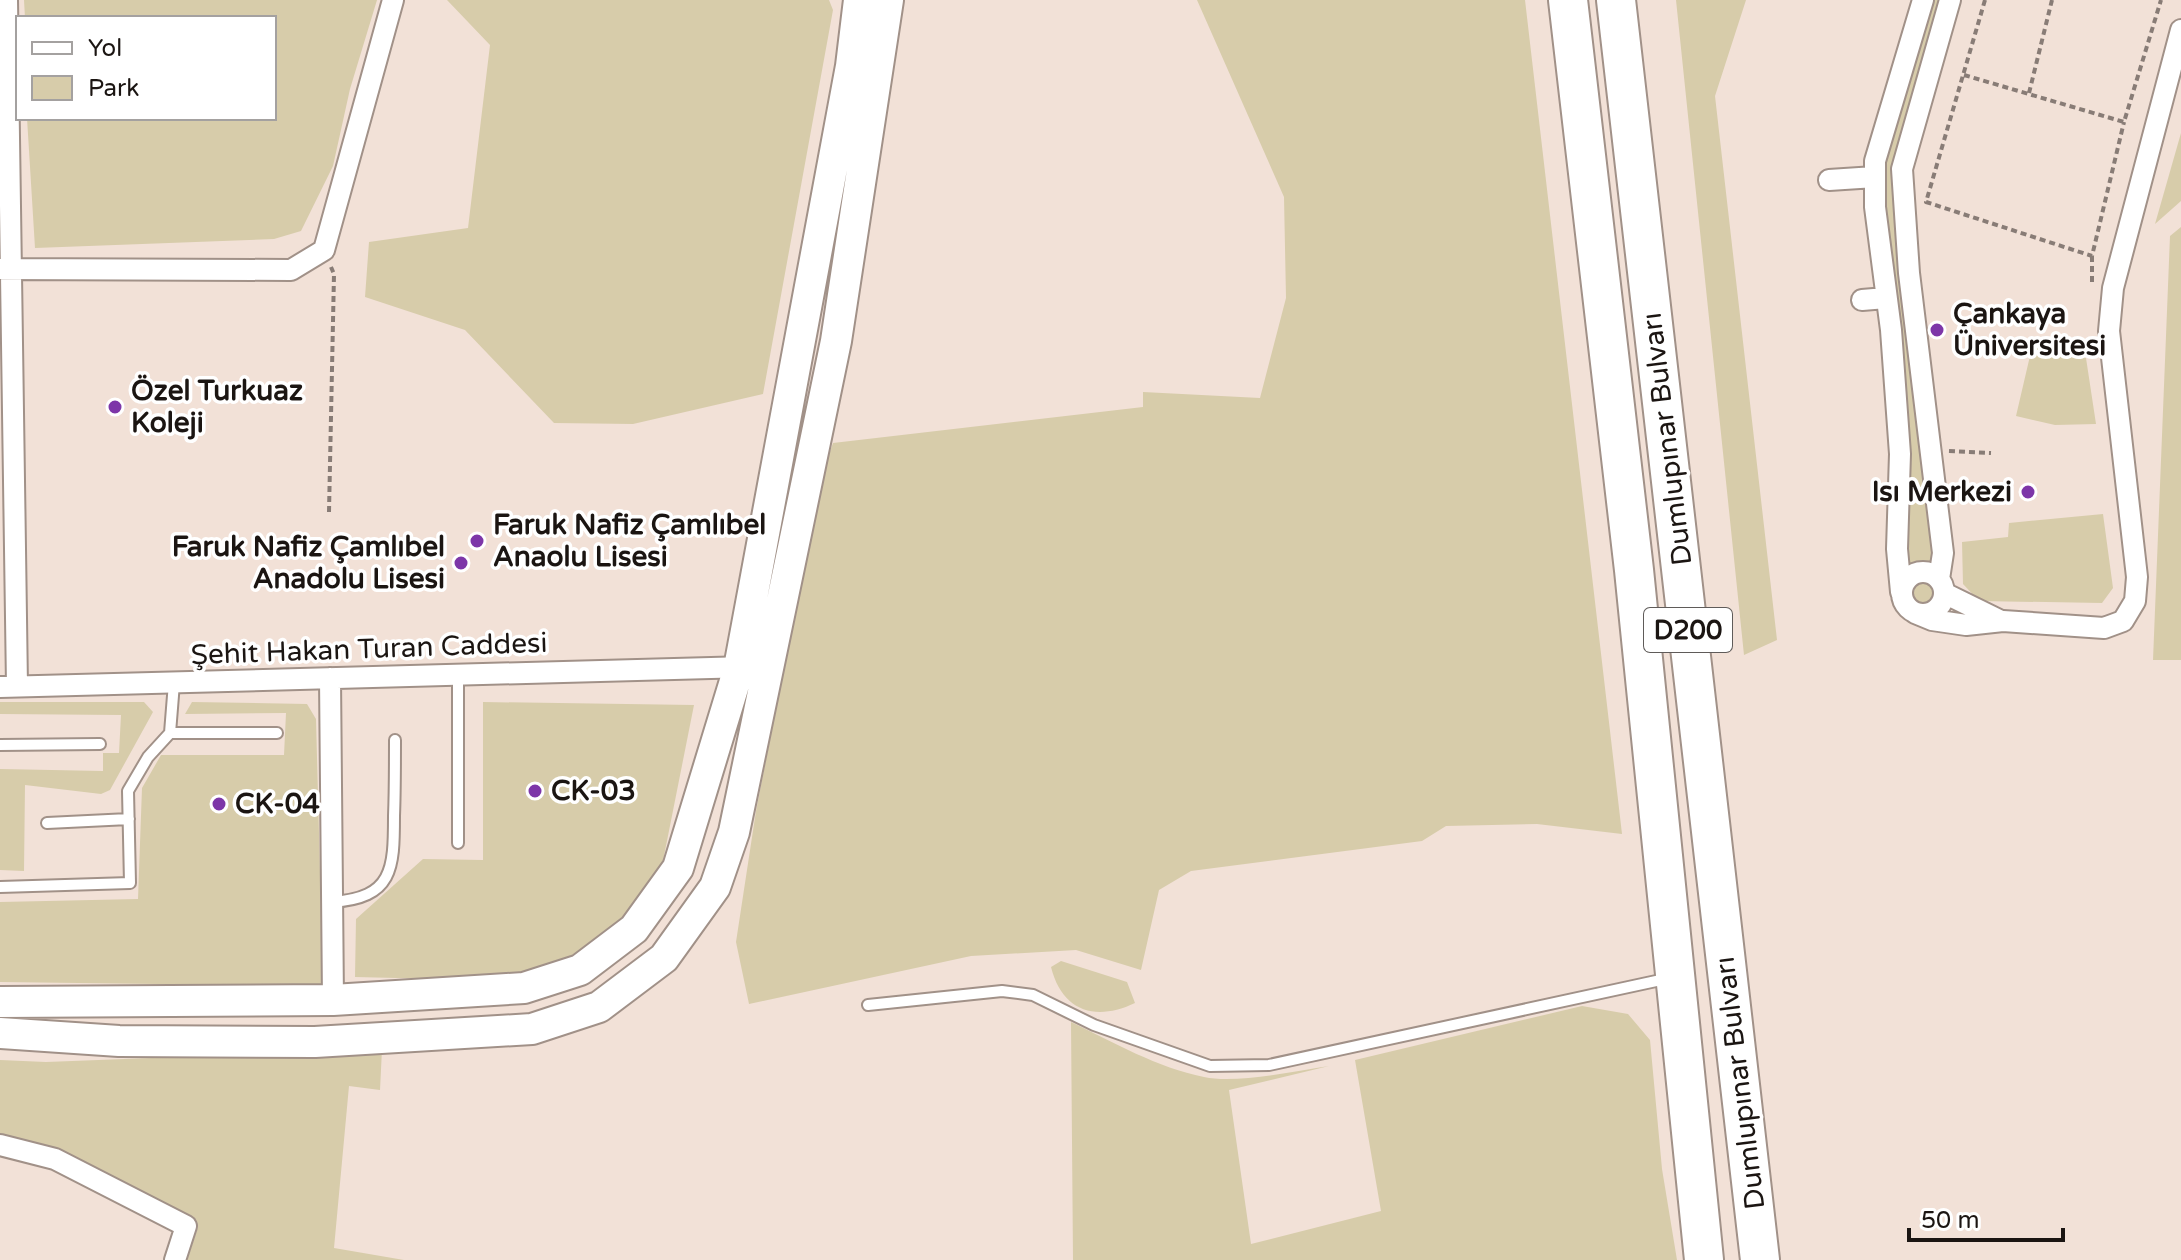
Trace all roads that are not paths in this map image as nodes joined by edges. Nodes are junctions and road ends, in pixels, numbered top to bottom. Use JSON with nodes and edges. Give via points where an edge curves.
{"nodes":[{"id":1,"x":7,"y":0,"type":"edge"},
{"id":2,"x":393,"y":0,"type":"edge"},
{"id":3,"x":859,"y":0,"type":"edge"},
{"id":4,"x":888,"y":0,"type":"edge"},
{"id":5,"x":1568,"y":0,"type":"edge"},
{"id":6,"x":1616,"y":0,"type":"edge"},
{"id":7,"x":1923,"y":0,"type":"edge"},
{"id":8,"x":1950,"y":0,"type":"edge"},
{"id":9,"x":3,"y":28,"type":"edge"},
{"id":10,"x":2181,"y":30,"type":"edge"},
{"id":11,"x":1875,"y":177,"type":"junction"},
{"id":12,"x":1829,"y":180,"type":"dead end"},
{"id":13,"x":6,"y":269,"type":"edge"},
{"id":14,"x":1886,"y":298,"type":"junction"},
{"id":15,"x":1862,"y":300,"type":"dead end"},
{"id":16,"x":7,"y":388,"type":"edge"},
{"id":17,"x":8,"y":508,"type":"edge"},
{"id":18,"x":1942,"y":586,"type":"junction"},
{"id":19,"x":1901,"y":592,"type":"junction"},
{"id":20,"x":1915,"y":613,"type":"junction"},
{"id":21,"x":2003,"y":621,"type":"junction"},
{"id":22,"x":753,"y":667,"type":"junction"},
{"id":23,"x":458,"y":674,"type":"junction"},
{"id":24,"x":330,"y":678,"type":"junction"},
{"id":25,"x":174,"y":683,"type":"junction"},
{"id":26,"x":8,"y":686,"type":"edge"},
{"id":27,"x":170,"y":733,"type":"junction"},
{"id":28,"x":277,"y":733,"type":"dead end"},
{"id":29,"x":395,"y":740,"type":"dead end"},
{"id":30,"x":100,"y":744,"type":"dead end"},
{"id":31,"x":0,"y":745,"type":"edge"},
{"id":32,"x":129,"y":819,"type":"junction"},
{"id":33,"x":47,"y":823,"type":"dead end"},
{"id":34,"x":458,"y":843,"type":"dead end"},
{"id":35,"x":0,"y":887,"type":"edge"},
{"id":36,"x":332,"y":902,"type":"junction"},
{"id":37,"x":1675,"y":977,"type":"junction"},
{"id":38,"x":333,"y":1000,"type":"junction"},
{"id":39,"x":0,"y":1002,"type":"edge"},
{"id":40,"x":868,"y":1005,"type":"dead end"},
{"id":41,"x":0,"y":1033,"type":"edge"},
{"id":42,"x":0,"y":1145,"type":"edge"},
{"id":43,"x":175,"y":1260,"type":"edge"},
{"id":44,"x":1704,"y":1260,"type":"edge"},
{"id":45,"x":1760,"y":1260,"type":"edge"}],
"edges":[{"from":1,"to":9,"type":"street"},
{"from":2,"to":13,"type":"street","via":[[324,250],[291,270]]},
{"from":3,"to":22,"type":"street"},
{"from":4,"to":22,"type":"street","via":[[836,341]]},
{"from":5,"to":37,"type":"highway","name":"Dumlupınar Bulvarı","number":"D200"},
{"from":6,"to":45,"type":"highway","name":"Dumlupınar Bulvarı","number":"D200"},
{"from":7,"to":11,"type":"street","via":[[1875,161]]},
{"from":8,"to":18,"type":"street","via":[[1902,169],[1909,273],[1943,553]]},
{"from":9,"to":13,"type":"street"},
{"from":10,"to":21,"type":"street","via":[[2113,288],[2110,317],[2137,577],[2135,601],[2123,621],[2104,628]]},
{"from":11,"to":12,"type":"street"},
{"from":11,"to":14,"type":"street"},
{"from":13,"to":16,"type":"street"},
{"from":14,"to":15,"type":"street"},
{"from":14,"to":19,"type":"street","via":[[1900,454]]},
{"from":16,"to":17,"type":"street"},
{"from":17,"to":26,"type":"street"},
{"from":18,"to":19,"type":"street","via":[[1927,572],[1913,574]]},
{"from":18,"to":20,"type":"street","via":[[1935,611]]},
{"from":18,"to":21,"type":"street"},
{"from":19,"to":20,"type":"street"},
{"from":20,"to":21,"type":"street","via":[[1966,625]]},
{"from":22,"to":23,"type":"street","name":"Şehit Hakan Turan Caddesi"},
{"from":22,"to":38,"type":"street","via":[[678,868],[634,929],[580,970],[524,988]]},
{"from":22,"to":41,"type":"street","via":[[734,832],[715,887],[664,958],[599,1007],[532,1029],[422,1038],[134,1041]]},
{"from":23,"to":24,"type":"street","name":"Şehit Hakan Turan Caddesi"},
{"from":23,"to":34,"type":"lane"},
{"from":24,"to":25,"type":"street","name":"Şehit Hakan Turan Caddesi"},
{"from":24,"to":36,"type":"street"},
{"from":25,"to":26,"type":"street","name":"Şehit Hakan Turan Caddesi"},
{"from":25,"to":27,"type":"lane"},
{"from":27,"to":28,"type":"lane"},
{"from":27,"to":32,"type":"lane","via":[[128,791]]},
{"from":29,"to":36,"type":"lane","via":[[394,864],[360,900]]},
{"from":30,"to":31,"type":"lane"},
{"from":32,"to":33,"type":"lane"},
{"from":32,"to":35,"type":"lane","via":[[130,883]]},
{"from":36,"to":38,"type":"street"},
{"from":37,"to":40,"type":"lane","via":[[1235,1068],[1210,1066],[1094,1025],[1033,995],[1002,991]]},
{"from":37,"to":44,"type":"highway","name":"Dumlupınar Bulvarı","number":"D200"},
{"from":38,"to":39,"type":"street"},
{"from":42,"to":43,"type":"street","via":[[55,1159],[186,1226]]}]}
